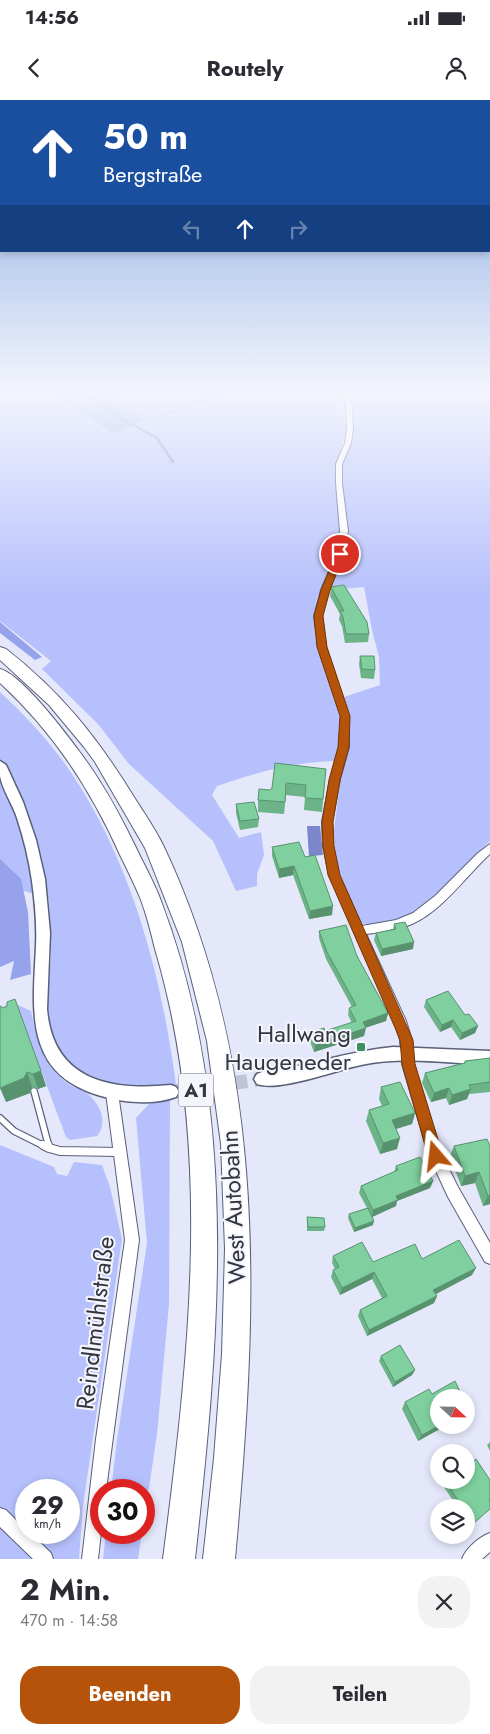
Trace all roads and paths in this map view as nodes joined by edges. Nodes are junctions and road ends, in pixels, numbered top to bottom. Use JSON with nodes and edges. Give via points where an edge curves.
{"nodes":[{"id":1,"x":342,"y":458,"type":"edge"},
{"id":2,"x":0,"y":652,"type":"edge"},
{"id":3,"x":0,"y":674,"type":"edge"},
{"id":4,"x":0,"y":764,"type":"edge"},
{"id":5,"x":490,"y":848,"type":"edge"},
{"id":6,"x":358,"y":931,"type":"junction"},
{"id":7,"x":408,"y":1053,"type":"junction"},
{"id":8,"x":490,"y":1058,"type":"edge"},
{"id":9,"x":262,"y":1078,"type":"tunnel mouth"},
{"id":10,"x":34,"y":1091,"type":"dead end"},
{"id":11,"x":171,"y":1092,"type":"tunnel mouth"},
{"id":12,"x":112,"y":1093,"type":"junction"},
{"id":13,"x":0,"y":1118,"type":"edge"},
{"id":14,"x":49,"y":1148,"type":"junction"},
{"id":15,"x":121,"y":1152,"type":"junction"},
{"id":16,"x":490,"y":1257,"type":"edge"},
{"id":17,"x":0,"y":1516,"type":"edge"},
{"id":18,"x":490,"y":1541,"type":"edge"},
{"id":19,"x":44,"y":1559,"type":"edge"},
{"id":20,"x":90,"y":1559,"type":"edge"},
{"id":21,"x":179,"y":1559,"type":"edge"},
{"id":22,"x":219,"y":1559,"type":"edge"},
{"id":23,"x":470,"y":1559,"type":"edge"}],
"edges":[{"from":1,"to":6,"type":"street","via":[[339,483],[344,531],[340,554],[318,616],[322,647],[345,716],[344,747],[327,822],[328,846],[334,875]]},
{"from":2,"to":22,"type":"highway","name":"West Autobahn","number":"A1","via":[[51,697],[84,733],[120,783],[167,872],[204,978],[231,1127],[238,1242],[233,1410]]},
{"from":3,"to":21,"type":"highway","name":"West Autobahn","number":"A1","via":[[37,709],[66,744],[129,847],[151,899],[184,1015],[199,1116],[204,1242],[196,1409]]},
{"from":4,"to":12,"type":"street","via":[[26,823],[40,885],[44,922],[40,1004],[41,1024],[47,1042],[54,1056],[74,1077]]},
{"from":5,"to":6,"type":"street","via":[[431,905],[410,920]]},
{"from":6,"to":7,"type":"street","via":[[400,1021]]},
{"from":7,"to":8,"type":"street"},
{"from":7,"to":9,"type":"street","via":[[363,1056],[311,1071]]},
{"from":7,"to":16,"type":"street","via":[[408,1064],[436,1156]]},
{"from":10,"to":14,"type":"lane"},
{"from":11,"to":12,"type":"street"},
{"from":12,"to":15,"type":"street","name":"Reindlmühlstraße"},
{"from":13,"to":14,"type":"lane","via":[[14,1131]]},
{"from":14,"to":15,"type":"lane"},
{"from":15,"to":20,"type":"street","name":"Reindlmühlstraße","via":[[132,1240]]},
{"from":17,"to":19,"type":"street"},
{"from":18,"to":23,"type":"street"}]}
